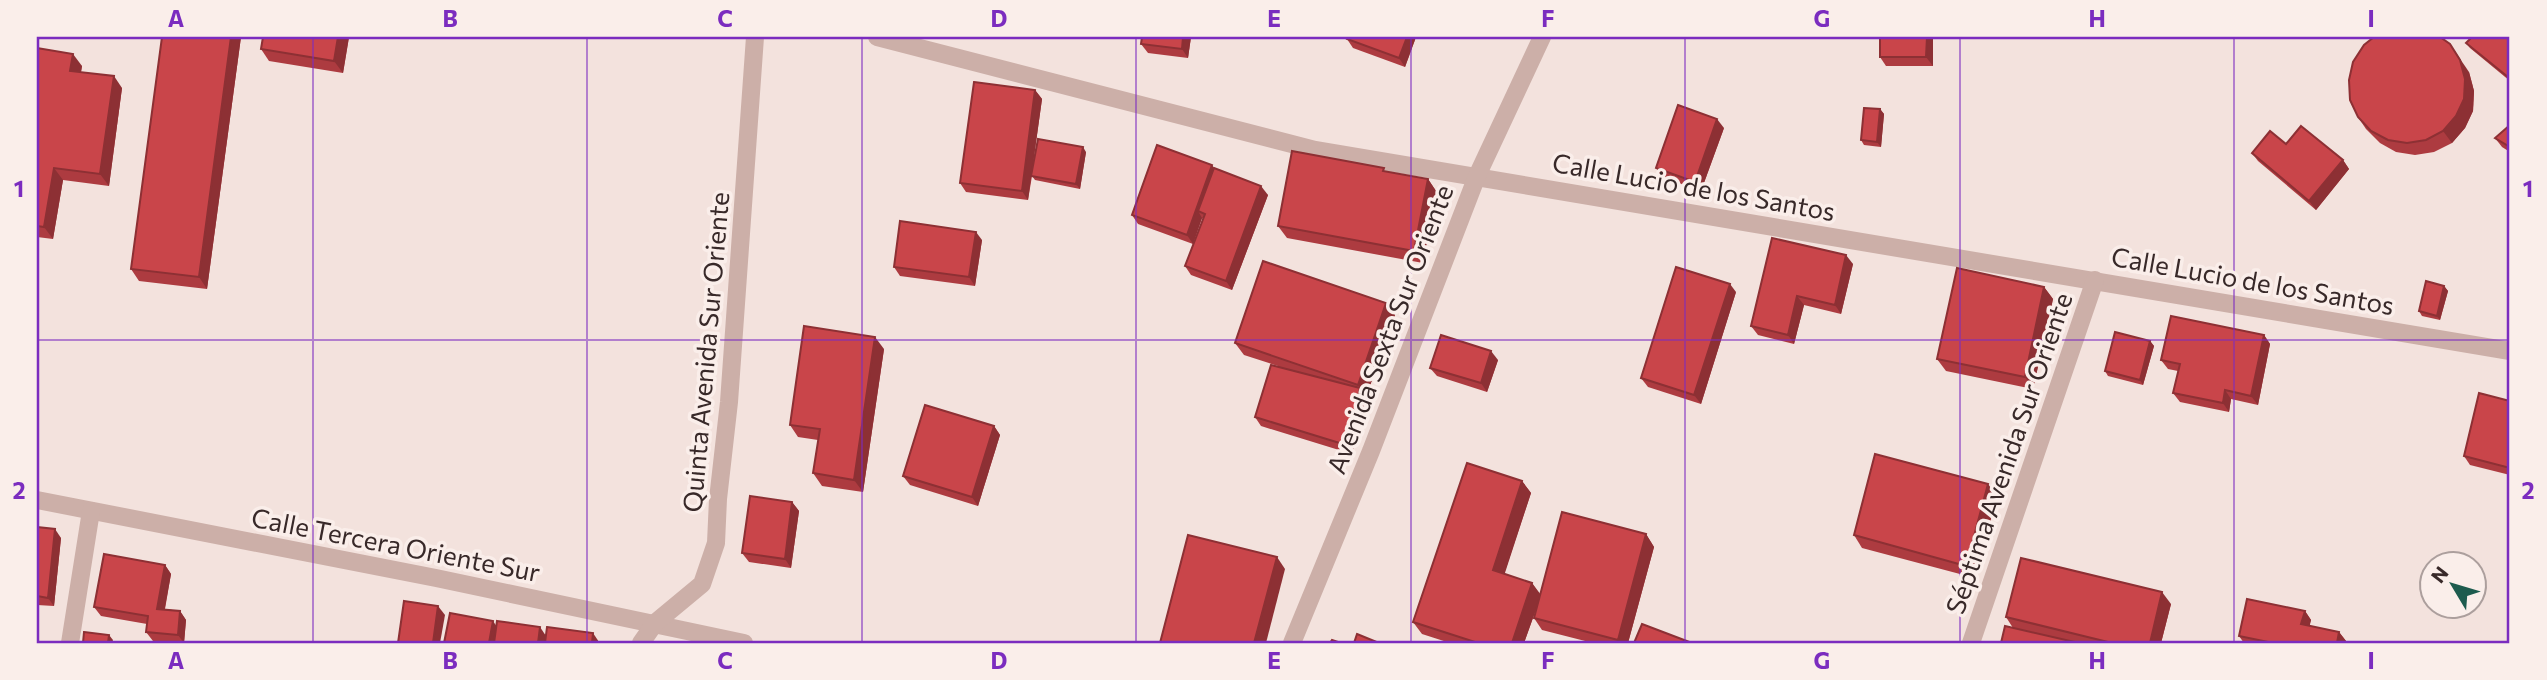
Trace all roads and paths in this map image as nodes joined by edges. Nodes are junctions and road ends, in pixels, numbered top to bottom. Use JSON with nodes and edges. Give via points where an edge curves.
{"nodes":[{"id":1,"x":755,"y":37,"type":"edge"},
{"id":2,"x":877,"y":37,"type":"edge"},
{"id":3,"x":1542,"y":37,"type":"edge"},
{"id":4,"x":1477,"y":176,"type":"junction"},
{"id":5,"x":2095,"y":280,"type":"junction"},
{"id":6,"x":2510,"y":351,"type":"edge"},
{"id":7,"x":37,"y":500,"type":"edge"},
{"id":8,"x":91,"y":510,"type":"junction"},
{"id":9,"x":655,"y":623,"type":"junction"},
{"id":10,"x":70,"y":643,"type":"edge"},
{"id":11,"x":641,"y":643,"type":"edge"},
{"id":12,"x":744,"y":643,"type":"edge"},
{"id":13,"x":1292,"y":643,"type":"edge"},
{"id":14,"x":1971,"y":643,"type":"edge"}],
"edges":[{"from":1,"to":9,"type":"street","name":"Quinta Avenida Sur Oriente","via":[[716,542],[702,584]]},
{"from":2,"to":4,"type":"street","name":"Calle Lucio de los Santos","via":[[1315,150]]},
{"from":3,"to":4,"type":"street","name":"Avenida Sexta Sur Oriente"},
{"from":4,"to":5,"type":"street","name":"Calle Lucio de los Santos"},
{"from":4,"to":13,"type":"street","name":"Avenida Sexta Sur Oriente"},
{"from":5,"to":6,"type":"street","name":"Calle Lucio de los Santos"},
{"from":5,"to":14,"type":"street","name":"Séptima Avenida Sur Oriente"},
{"from":7,"to":8,"type":"street","name":"Calle Tercera Oriente Sur"},
{"from":8,"to":9,"type":"street","name":"Calle Tercera Oriente Sur"},
{"from":8,"to":10,"type":"street"},
{"from":9,"to":11,"type":"street","name":"Quinta Avenida Sur Oriente"},
{"from":9,"to":12,"type":"street","name":"Calle Tercera Oriente Sur"}]}
